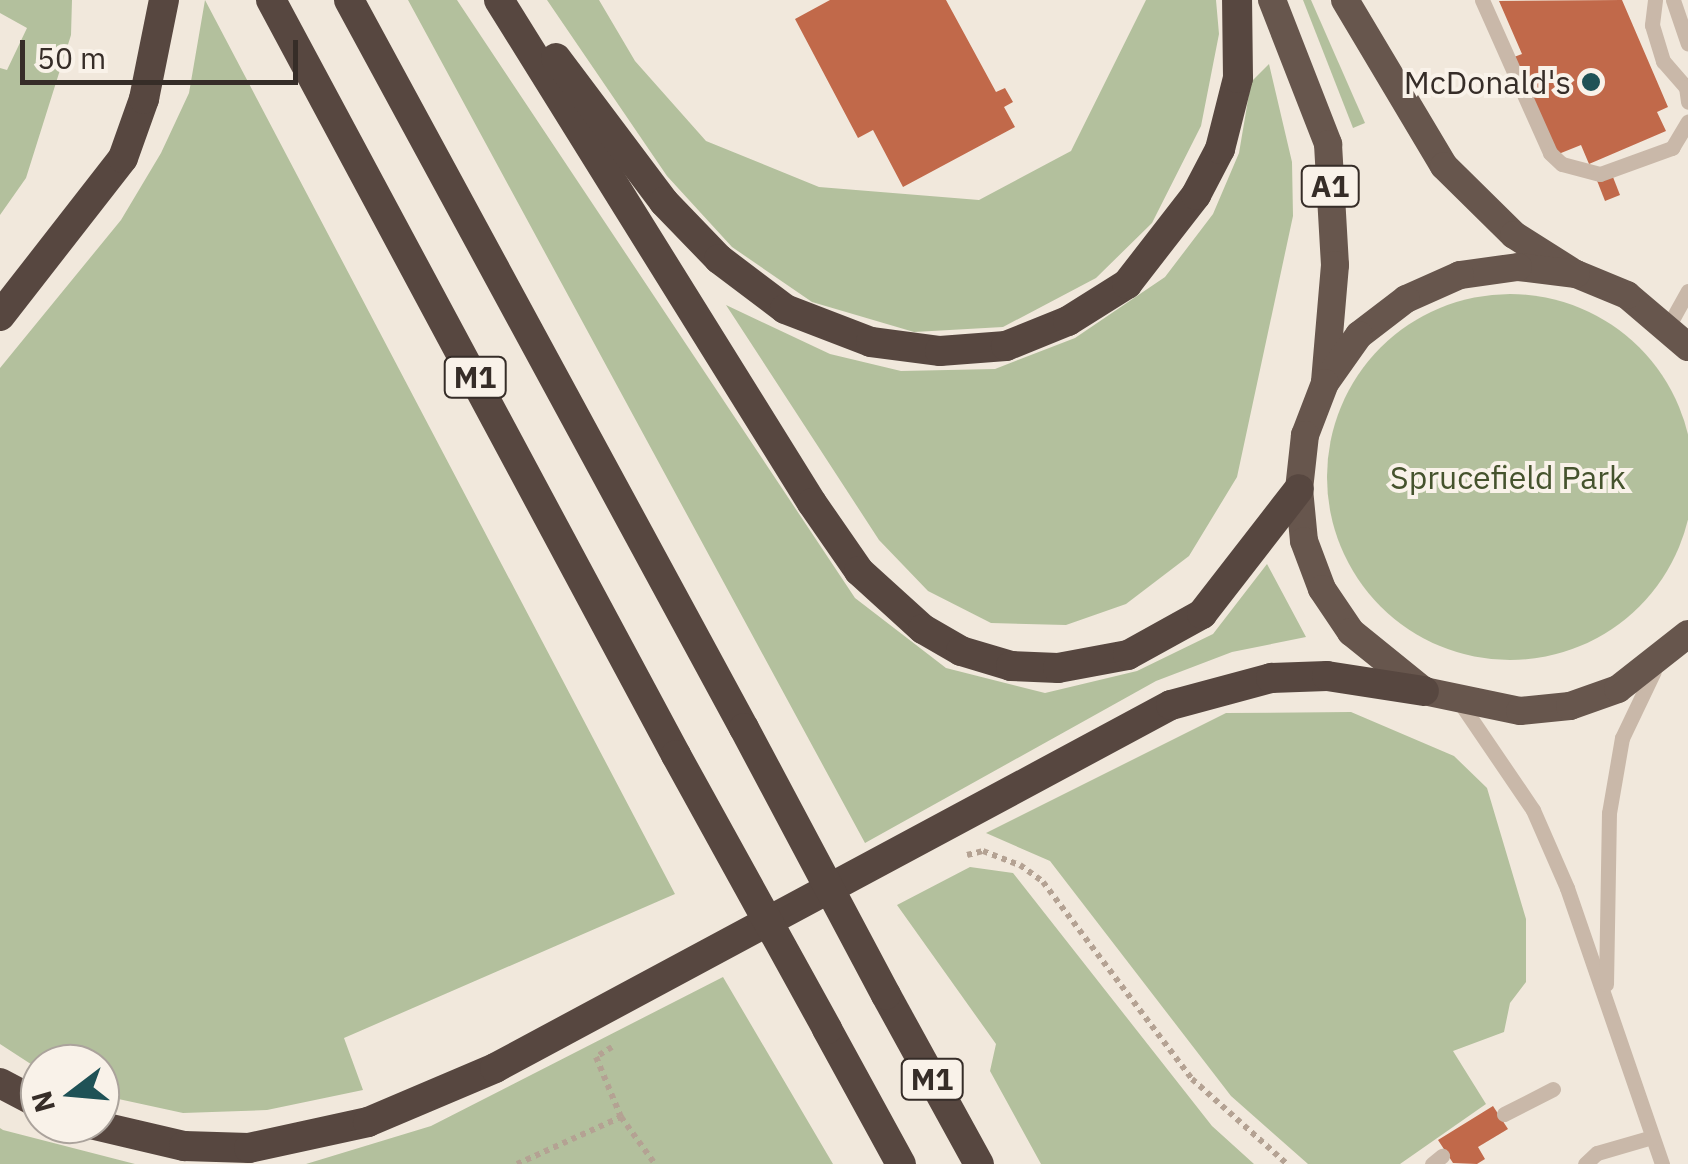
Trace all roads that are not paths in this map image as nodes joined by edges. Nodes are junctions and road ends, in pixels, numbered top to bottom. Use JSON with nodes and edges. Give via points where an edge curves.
{"nodes":[{"id":1,"x":164,"y":0,"type":"edge"},
{"id":2,"x":271,"y":0,"type":"edge"},
{"id":3,"x":349,"y":0,"type":"edge"},
{"id":4,"x":499,"y":0,"type":"edge"},
{"id":5,"x":512,"y":0,"type":"edge"},
{"id":6,"x":1237,"y":0,"type":"edge"},
{"id":7,"x":1272,"y":0,"type":"edge"},
{"id":8,"x":1345,"y":0,"type":"edge"},
{"id":9,"x":1482,"y":0,"type":"edge"},
{"id":10,"x":1655,"y":0,"type":"edge"},
{"id":11,"x":1673,"y":0,"type":"edge"},
{"id":12,"x":1688,"y":44,"type":"edge"},
{"id":13,"x":1687,"y":88,"type":"edge"},
{"id":14,"x":1688,"y":121,"type":"edge"},
{"id":15,"x":1576,"y":274,"type":"junction"},
{"id":16,"x":1688,"y":291,"type":"edge"},
{"id":17,"x":0,"y":316,"type":"edge"},
{"id":18,"x":1679,"y":333,"type":"edge"},
{"id":19,"x":1325,"y":383,"type":"junction"},
{"id":20,"x":1298,"y":490,"type":"junction"},
{"id":21,"x":1688,"y":634,"type":"edge"},
{"id":22,"x":1660,"y":661,"type":"junction"},
{"id":23,"x":1424,"y":692,"type":"junction"},
{"id":24,"x":1462,"y":704,"type":"junction"},
{"id":25,"x":1606,"y":998,"type":"junction"},
{"id":26,"x":1553,"y":1088,"type":"dead end"},
{"id":27,"x":1504,"y":1114,"type":"dead end"},
{"id":28,"x":120,"y":1131,"type":"edge"},
{"id":29,"x":1652,"y":1137,"type":"junction"},
{"id":30,"x":901,"y":1164,"type":"edge"},
{"id":31,"x":979,"y":1164,"type":"edge"},
{"id":32,"x":1586,"y":1164,"type":"edge"},
{"id":33,"x":1662,"y":1164,"type":"edge"}],
"edges":[{"from":1,"to":17,"type":"highway","via":[[144,99],[122,158]]},
{"from":2,"to":30,"type":"highway","number":"M1","bridge":true},
{"from":3,"to":31,"type":"highway","number":"M1","bridge":true},
{"from":4,"to":20,"type":"highway","via":[[859,571],[922,628],[961,652],[1011,666],[1058,668],[1128,655],[1202,614]]},
{"from":5,"to":6,"type":"highway","via":[[664,202],[719,259],[785,308],[871,342],[940,351],[1006,346],[1068,321],[1127,284],[1168,236],[1220,149],[1238,78]]},
{"from":7,"to":19,"type":"highway","number":"A1","via":[[1328,144],[1335,265]]},
{"from":8,"to":15,"type":"highway","number":"A1","via":[[1444,166],[1514,235]]},
{"from":9,"to":14,"type":"lane","via":[[1550,153],[1562,164],[1600,174],[1672,148]]},
{"from":10,"to":13,"type":"lane","via":[[1652,24],[1663,61]]},
{"from":11,"to":12,"type":"lane"},
{"from":15,"to":18,"type":"highway","number":"A1","via":[[1627,295]]},
{"from":15,"to":19,"type":"highway","number":"A1","via":[[1518,267],[1480,272],[1406,298],[1360,336]]},
{"from":16,"to":18,"type":"lane"},
{"from":19,"to":20,"type":"highway","number":"A1","via":[[1305,435]]},
{"from":20,"to":23,"type":"highway","number":"A1","via":[[1304,541],[1322,589],[1351,632]]},
{"from":21,"to":22,"type":"highway","number":"A1"},
{"from":22,"to":24,"type":"highway","number":"A1","via":[[1618,689],[1570,706],[1520,711]]},
{"from":22,"to":25,"type":"lane","via":[[1622,738],[1609,813]]},
{"from":23,"to":24,"type":"highway","number":"A1"},
{"from":23,"to":28,"type":"highway","via":[[1327,676],[1271,678],[1171,704],[495,1068],[368,1122],[250,1148],[184,1146]]},
{"from":24,"to":25,"type":"lane","via":[[1533,810]]},
{"from":25,"to":29,"type":"lane"},
{"from":26,"to":27,"type":"lane"},
{"from":29,"to":32,"type":"lane","via":[[1597,1154]]},
{"from":29,"to":33,"type":"lane"}]}
